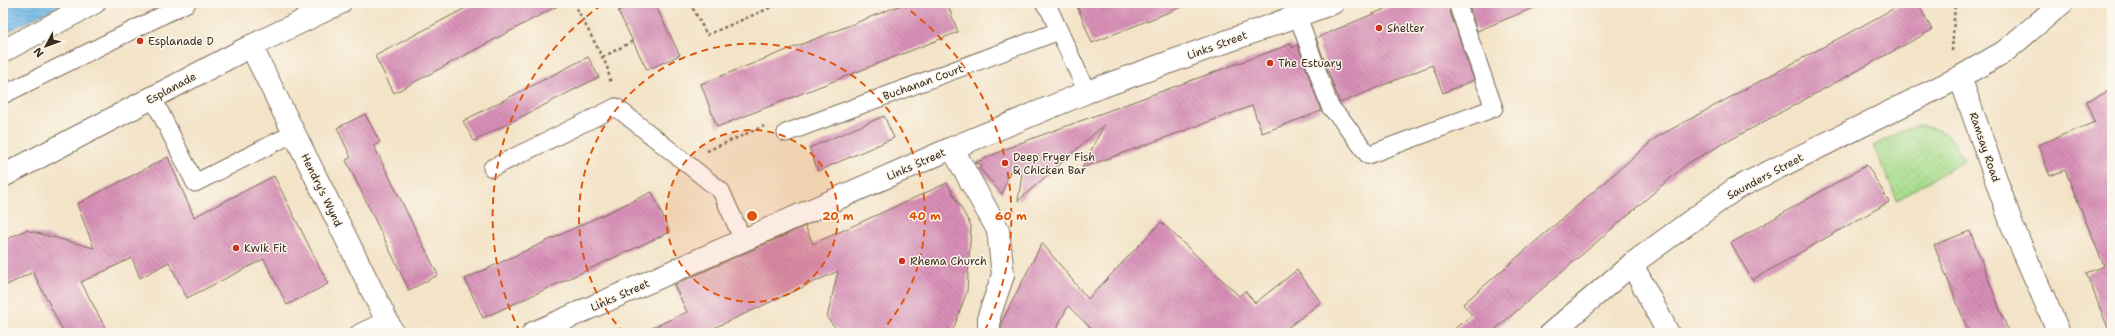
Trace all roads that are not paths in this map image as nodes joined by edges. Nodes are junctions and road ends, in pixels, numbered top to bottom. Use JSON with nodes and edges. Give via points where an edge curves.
{"nodes":[{"id":1,"x":94,"y":3,"type":"edge"},
{"id":2,"x":187,"y":3,"type":"edge"},
{"id":3,"x":340,"y":3,"type":"edge"},
{"id":4,"x":1044,"y":3,"type":"edge"},
{"id":5,"x":1333,"y":3,"type":"edge"},
{"id":6,"x":1457,"y":3,"type":"edge"},
{"id":7,"x":2062,"y":3,"type":"edge"},
{"id":8,"x":1303,"y":11,"type":"edge"},
{"id":9,"x":1059,"y":31,"type":"junction"},
{"id":10,"x":251,"y":46,"type":"junction"},
{"id":11,"x":3,"y":51,"type":"edge"},
{"id":12,"x":1955,"y":79,"type":"junction"},
{"id":13,"x":1087,"y":92,"type":"junction"},
{"id":14,"x":3,"y":95,"type":"edge"},
{"id":15,"x":153,"y":98,"type":"junction"},
{"id":16,"x":294,"y":133,"type":"junction"},
{"id":17,"x":786,"y":133,"type":"road end"},
{"id":18,"x":952,"y":148,"type":"junction"},
{"id":19,"x":492,"y":168,"type":"dead end"},
{"id":20,"x":3,"y":176,"type":"edge"},
{"id":21,"x":744,"y":240,"type":"junction"},
{"id":22,"x":1632,"y":264,"type":"junction"},
{"id":23,"x":390,"y":326,"type":"edge"},
{"id":24,"x":359,"y":333,"type":"edge"},
{"id":25,"x":533,"y":333,"type":"edge"},
{"id":26,"x":989,"y":333,"type":"edge"},
{"id":27,"x":1551,"y":333,"type":"edge"},
{"id":28,"x":1668,"y":333,"type":"edge"},
{"id":29,"x":2059,"y":333,"type":"edge"}],
"edges":[{"from":1,"to":11,"type":"street"},
{"from":2,"to":14,"type":"lane"},
{"from":3,"to":10,"type":"street","name":"Esplanade"},
{"from":4,"to":9,"type":"lane"},
{"from":5,"to":8,"type":"street","name":"Links Street"},
{"from":6,"to":8,"type":"lane","via":[[1494,108],[1368,156],[1330,107]]},
{"from":7,"to":12,"type":"street","via":[[2004,52]]},
{"from":8,"to":13,"type":"street","name":"Links Street"},
{"from":9,"to":13,"type":"lane"},
{"from":9,"to":17,"type":"lane","name":"Buchanan Court"},
{"from":10,"to":15,"type":"street","name":"Esplanade"},
{"from":10,"to":16,"type":"street","name":"Hendry's Wynd"},
{"from":12,"to":22,"type":"street","name":"Saunders Street","via":[[1735,189]]},
{"from":12,"to":29,"type":"street","name":"Ramsay Road","via":[[2012,225]]},
{"from":13,"to":18,"type":"street","name":"Links Street"},
{"from":15,"to":16,"type":"lane","via":[[194,184]]},
{"from":15,"to":20,"type":"street","name":"Esplanade"},
{"from":16,"to":23,"type":"street","name":"Hendry's Wynd"},
{"from":18,"to":21,"type":"street","name":"Links Street"},
{"from":18,"to":26,"type":"street","via":[[998,230],[1003,275],[989,316]]},
{"from":19,"to":21,"type":"lane","via":[[616,107],[721,191]]},
{"from":21,"to":25,"type":"street","name":"Links Street"},
{"from":22,"to":27,"type":"street","name":"Saunders Street"},
{"from":22,"to":28,"type":"street"},
{"from":23,"to":24,"type":"lane"}]}
